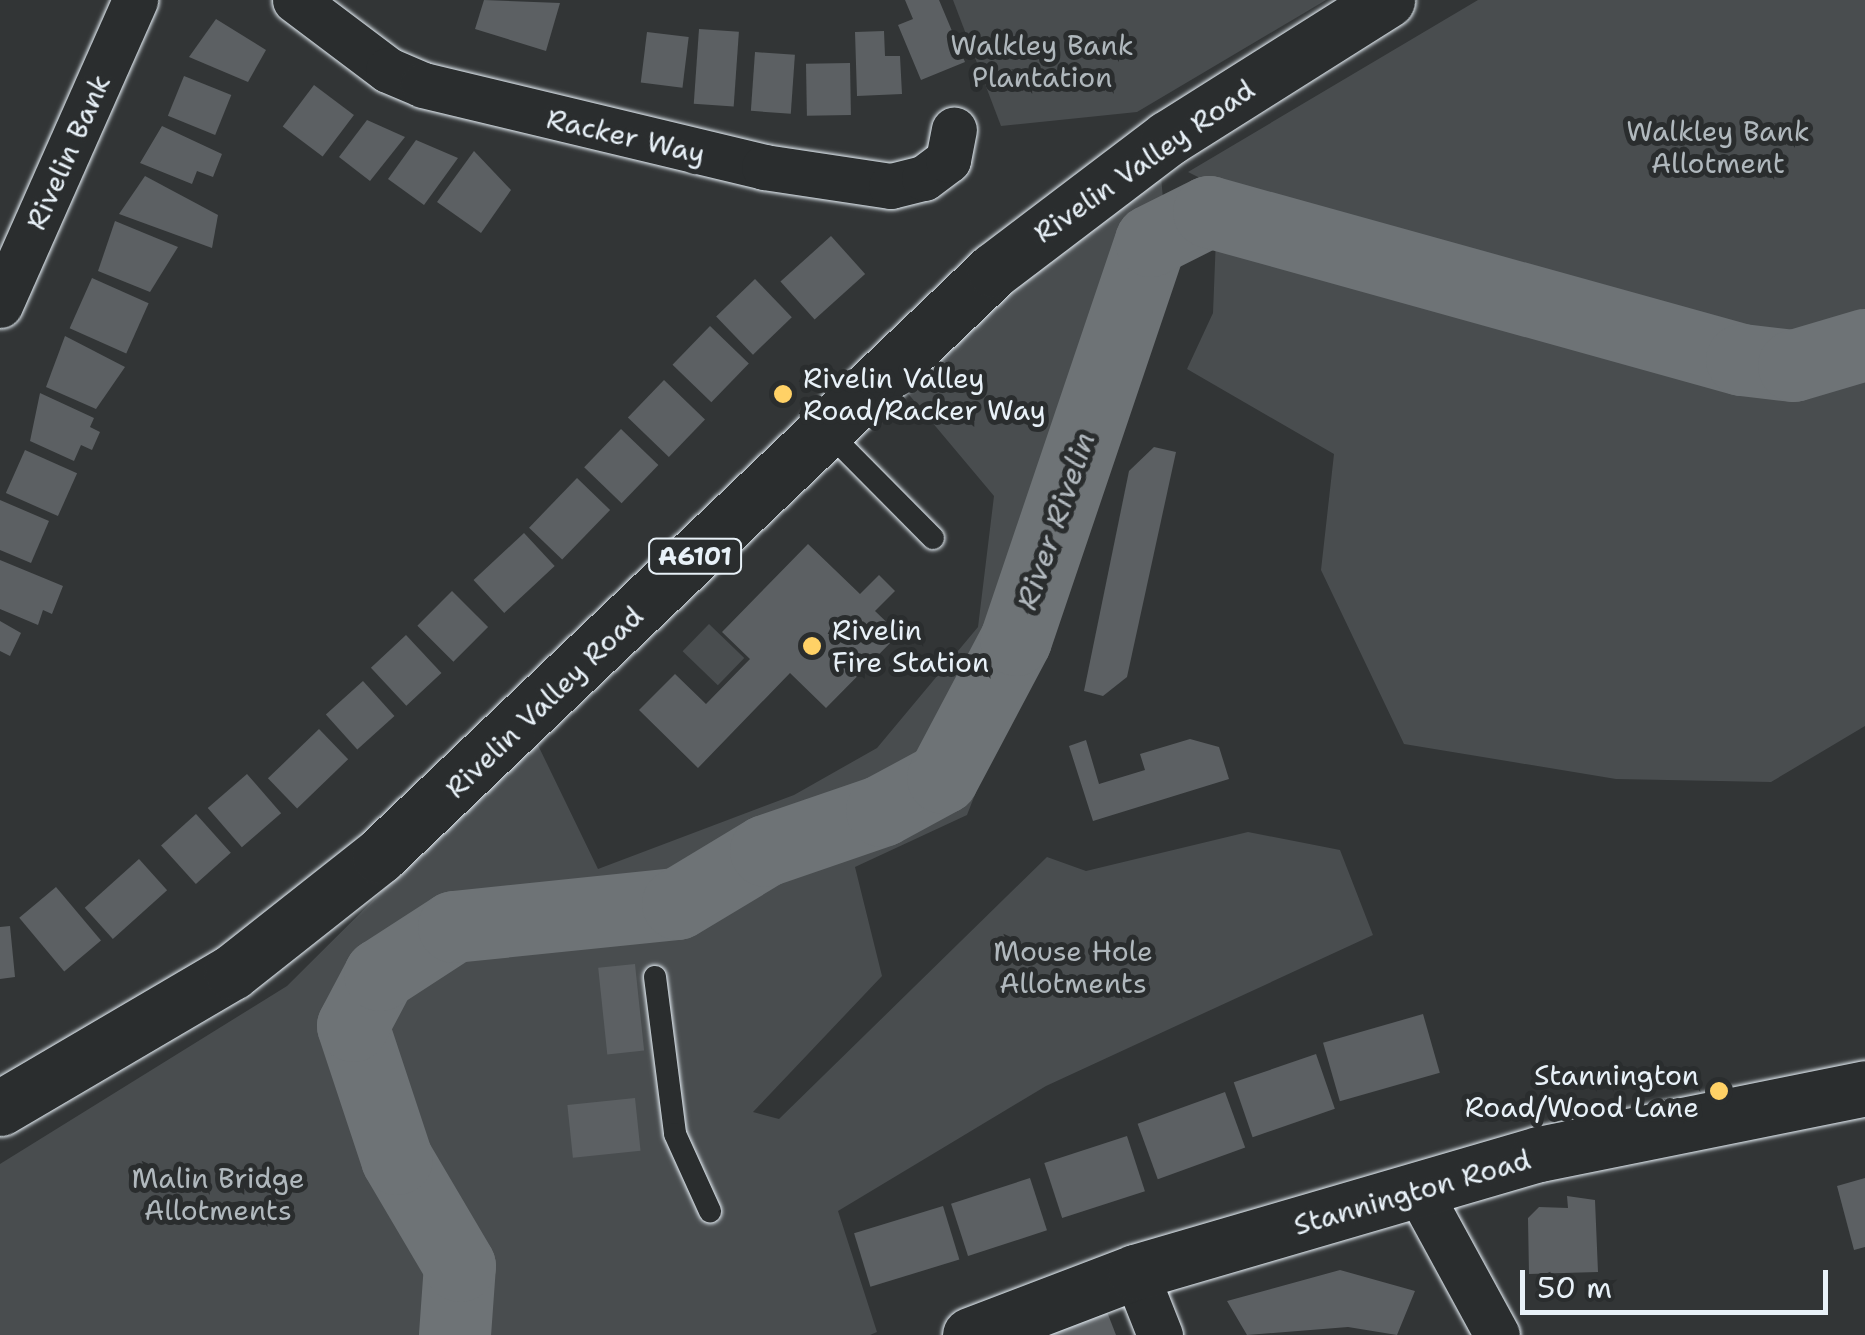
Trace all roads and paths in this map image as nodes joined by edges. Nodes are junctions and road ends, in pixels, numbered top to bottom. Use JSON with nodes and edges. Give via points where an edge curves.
{"nodes":[{"id":1,"x":136,"y":0,"type":"edge"},
{"id":2,"x":295,"y":0,"type":"edge"},
{"id":3,"x":1388,"y":0,"type":"edge"},
{"id":4,"x":954,"y":130,"type":"dead end"},
{"id":5,"x":0,"y":305,"type":"edge"},
{"id":6,"x":826,"y":430,"type":"junction"},
{"id":7,"x":933,"y":538,"type":"dead end"},
{"id":8,"x":655,"y":977,"type":"dead end"},
{"id":9,"x":1865,"y":1088,"type":"edge"},
{"id":10,"x":0,"y":1108,"type":"edge"},
{"id":11,"x":1418,"y":1190,"type":"junction"},
{"id":12,"x":710,"y":1211,"type":"dead end"},
{"id":13,"x":1134,"y":1272,"type":"junction"},
{"id":14,"x":970,"y":1335,"type":"edge"},
{"id":15,"x":1160,"y":1335,"type":"edge"},
{"id":16,"x":1496,"y":1335,"type":"edge"}],
"edges":[{"from":1,"to":5,"type":"street","name":"Rivelin Bank"},
{"from":2,"to":4,"type":"street","name":"Racker Way","via":[[388,70],[423,85],[764,166],[891,186],[924,178],[948,160]]},
{"from":3,"to":6,"type":"main road","name":"Rivelin Valley Road","number":"A6101","via":[[1094,191],[994,270]]},
{"from":6,"to":7,"type":"lane"},
{"from":6,"to":10,"type":"main road","name":"Rivelin Valley Road","number":"A6101","via":[[379,856],[232,972]]},
{"from":8,"to":12,"type":"lane","via":[[676,1134]]},
{"from":9,"to":11,"type":"main road","name":"Stannington Road","via":[[1539,1154]]},
{"from":11,"to":13,"type":"main road","name":"Stannington Road"},
{"from":11,"to":16,"type":"street"},
{"from":13,"to":14,"type":"main road","name":"Stannington Road"},
{"from":13,"to":15,"type":"street"}]}
